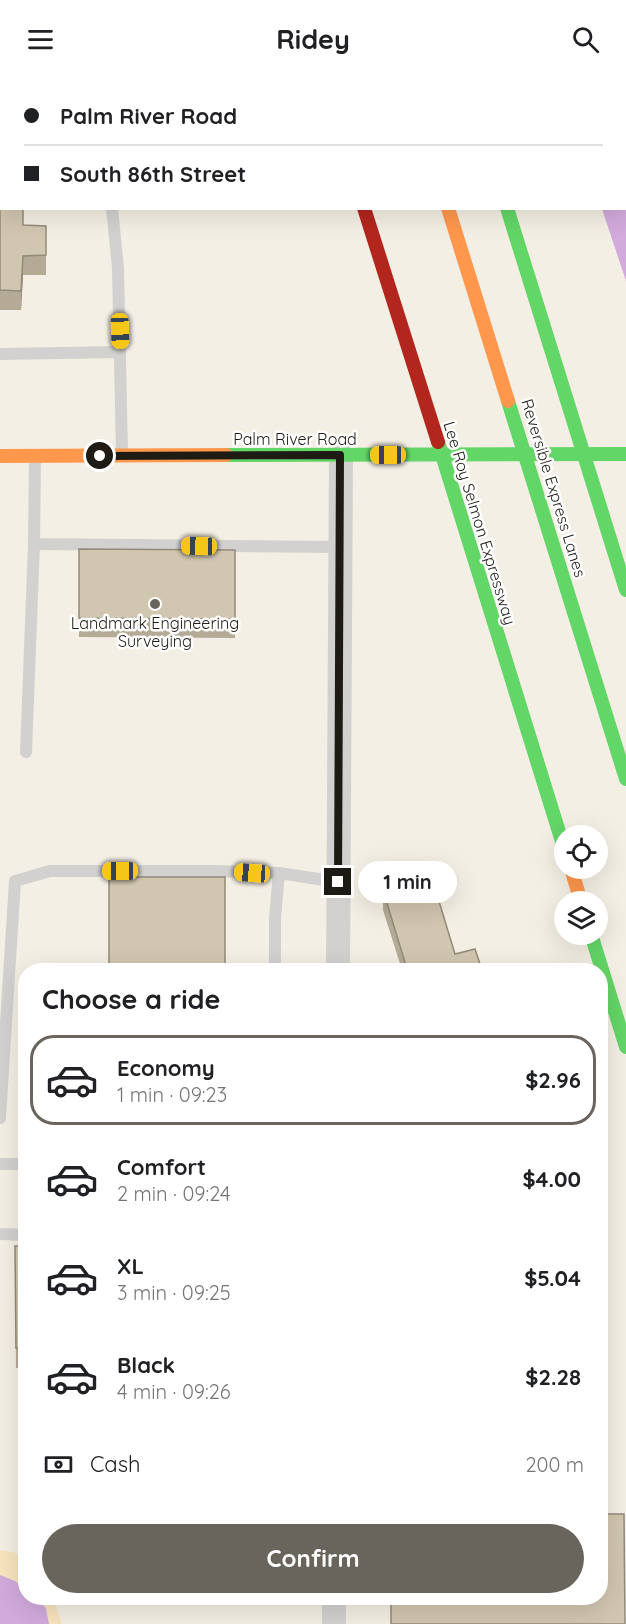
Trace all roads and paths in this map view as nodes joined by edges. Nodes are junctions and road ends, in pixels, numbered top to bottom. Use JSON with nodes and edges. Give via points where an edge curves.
{"nodes":[{"id":1,"x":112,"y":210,"type":"edge"},
{"id":2,"x":365,"y":210,"type":"edge"},
{"id":3,"x":449,"y":210,"type":"edge"},
{"id":4,"x":508,"y":210,"type":"edge"},
{"id":5,"x":120,"y":352,"type":"junction"},
{"id":6,"x":0,"y":354,"type":"edge"},
{"id":7,"x":626,"y":454,"type":"edge"},
{"id":8,"x":340,"y":455,"type":"junction"},
{"id":9,"x":0,"y":456,"type":"edge"},
{"id":10,"x":35,"y":456,"type":"junction"},
{"id":11,"x":122,"y":456,"type":"junction"},
{"id":12,"x":34,"y":544,"type":"junction"},
{"id":13,"x":340,"y":547,"type":"junction"},
{"id":14,"x":626,"y":590,"type":"edge"},
{"id":15,"x":26,"y":752,"type":"dead end"},
{"id":16,"x":626,"y":779,"type":"edge"},
{"id":17,"x":557,"y":825,"type":"edge"},
{"id":18,"x":279,"y":873,"type":"junction"},
{"id":19,"x":338,"y":882,"type":"junction"},
{"id":20,"x":594,"y":945,"type":"edge"},
{"id":21,"x":275,"y":963,"type":"edge"},
{"id":22,"x":338,"y":963,"type":"edge"},
{"id":23,"x":600,"y":963,"type":"edge"},
{"id":24,"x":608,"y":989,"type":"edge"},
{"id":25,"x":626,"y":1047,"type":"edge"},
{"id":26,"x":0,"y":1119,"type":"edge"},
{"id":27,"x":0,"y":1164,"type":"edge"},
{"id":28,"x":18,"y":1164,"type":"edge"},
{"id":29,"x":0,"y":1234,"type":"edge"},
{"id":30,"x":18,"y":1235,"type":"edge"},
{"id":31,"x":334,"y":1605,"type":"edge"},
{"id":32,"x":334,"y":1624,"type":"edge"}],
"edges":[{"from":1,"to":5,"type":"lane"},
{"from":2,"to":17,"type":"main road","name":"Lee Roy Selmon Expressway"},
{"from":3,"to":16,"type":"main road","name":"Reversible Express Lanes"},
{"from":4,"to":14,"type":"main road"},
{"from":5,"to":6,"type":"lane"},
{"from":5,"to":11,"type":"lane"},
{"from":7,"to":8,"type":"main road","name":"Palm River Road"},
{"from":8,"to":11,"type":"main road","name":"Palm River Road"},
{"from":8,"to":13,"type":"street"},
{"from":9,"to":10,"type":"main road","name":"Palm River Road"},
{"from":10,"to":11,"type":"main road","name":"Palm River Road"},
{"from":10,"to":12,"type":"lane"},
{"from":12,"to":13,"type":"lane"},
{"from":12,"to":15,"type":"lane"},
{"from":13,"to":19,"type":"street"},
{"from":18,"to":19,"type":"lane"},
{"from":18,"to":21,"type":"lane"},
{"from":18,"to":26,"type":"lane","via":[[50,871],[15,880]]},
{"from":19,"to":22,"type":"street"},
{"from":20,"to":23,"type":"main road"},
{"from":24,"to":25,"type":"main road"},
{"from":27,"to":28,"type":"lane"},
{"from":29,"to":30,"type":"lane"},
{"from":31,"to":32,"type":"street"}]}
